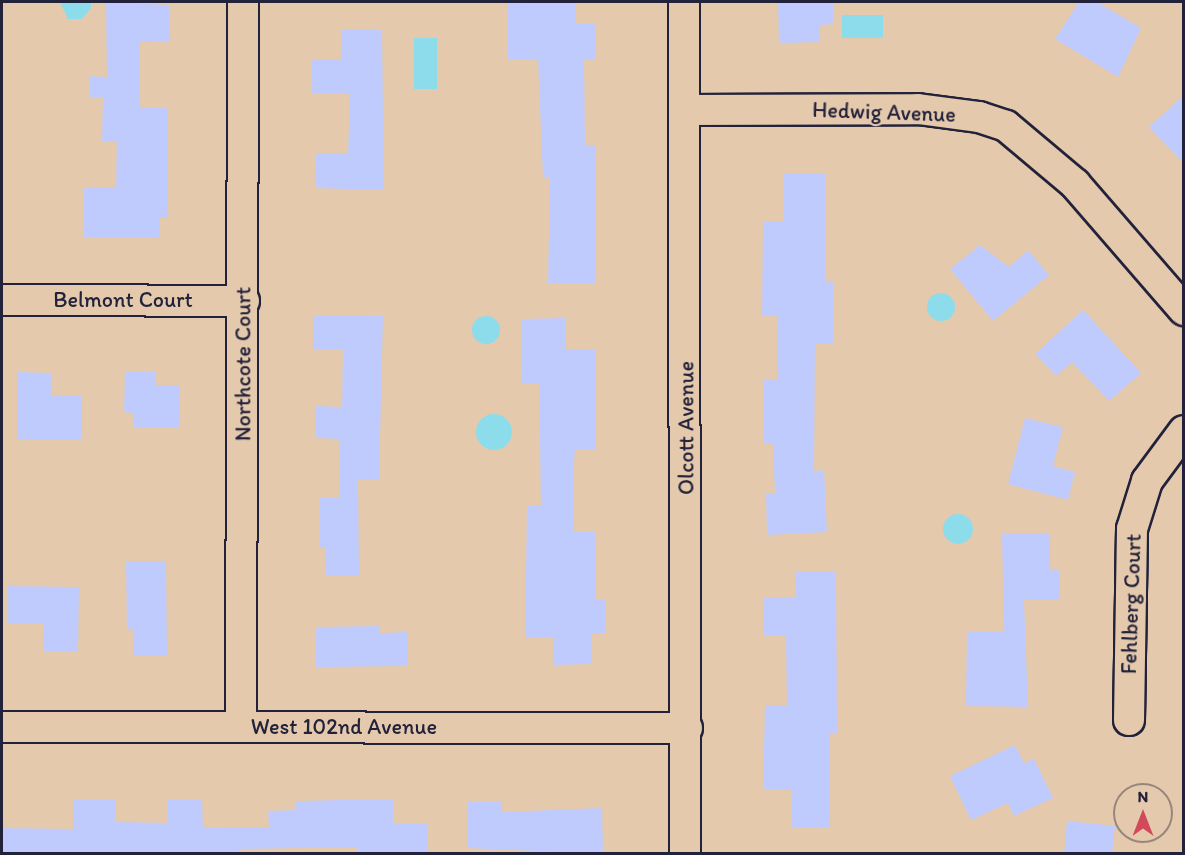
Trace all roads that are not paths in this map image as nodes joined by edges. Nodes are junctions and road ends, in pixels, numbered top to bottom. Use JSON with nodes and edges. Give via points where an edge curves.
{"nodes":[{"id":1,"x":243,"y":2,"type":"edge"},
{"id":2,"x":684,"y":2,"type":"edge"},
{"id":3,"x":685,"y":110,"type":"junction"},
{"id":4,"x":2,"y":300,"type":"edge"},
{"id":5,"x":244,"y":301,"type":"junction"},
{"id":6,"x":1184,"y":309,"type":"edge"},
{"id":7,"x":1184,"y":430,"type":"edge"},
{"id":8,"x":1129,"y":720,"type":"dead end"},
{"id":9,"x":2,"y":727,"type":"edge"},
{"id":10,"x":242,"y":727,"type":"junction"},
{"id":11,"x":687,"y":728,"type":"junction"},
{"id":12,"x":685,"y":854,"type":"edge"}],
"edges":[{"from":1,"to":5,"type":"street","name":"Northcote Court"},
{"from":2,"to":3,"type":"street","name":"Olcott Avenue"},
{"from":3,"to":6,"type":"street","name":"Hedwig Avenue","via":[[918,109],[1006,126],[1075,184]]},
{"from":3,"to":11,"type":"street","name":"Olcott Avenue"},
{"from":4,"to":5,"type":"street","name":"Belmont Court"},
{"from":5,"to":10,"type":"street","name":"Northcote Court"},
{"from":7,"to":8,"type":"street","name":"Fehlberg Court","via":[[1147,481],[1132,529]]},
{"from":9,"to":10,"type":"street","name":"West 102nd Avenue"},
{"from":10,"to":11,"type":"street","name":"West 102nd Avenue"},
{"from":11,"to":12,"type":"street","name":"Olcott Avenue"}]}
